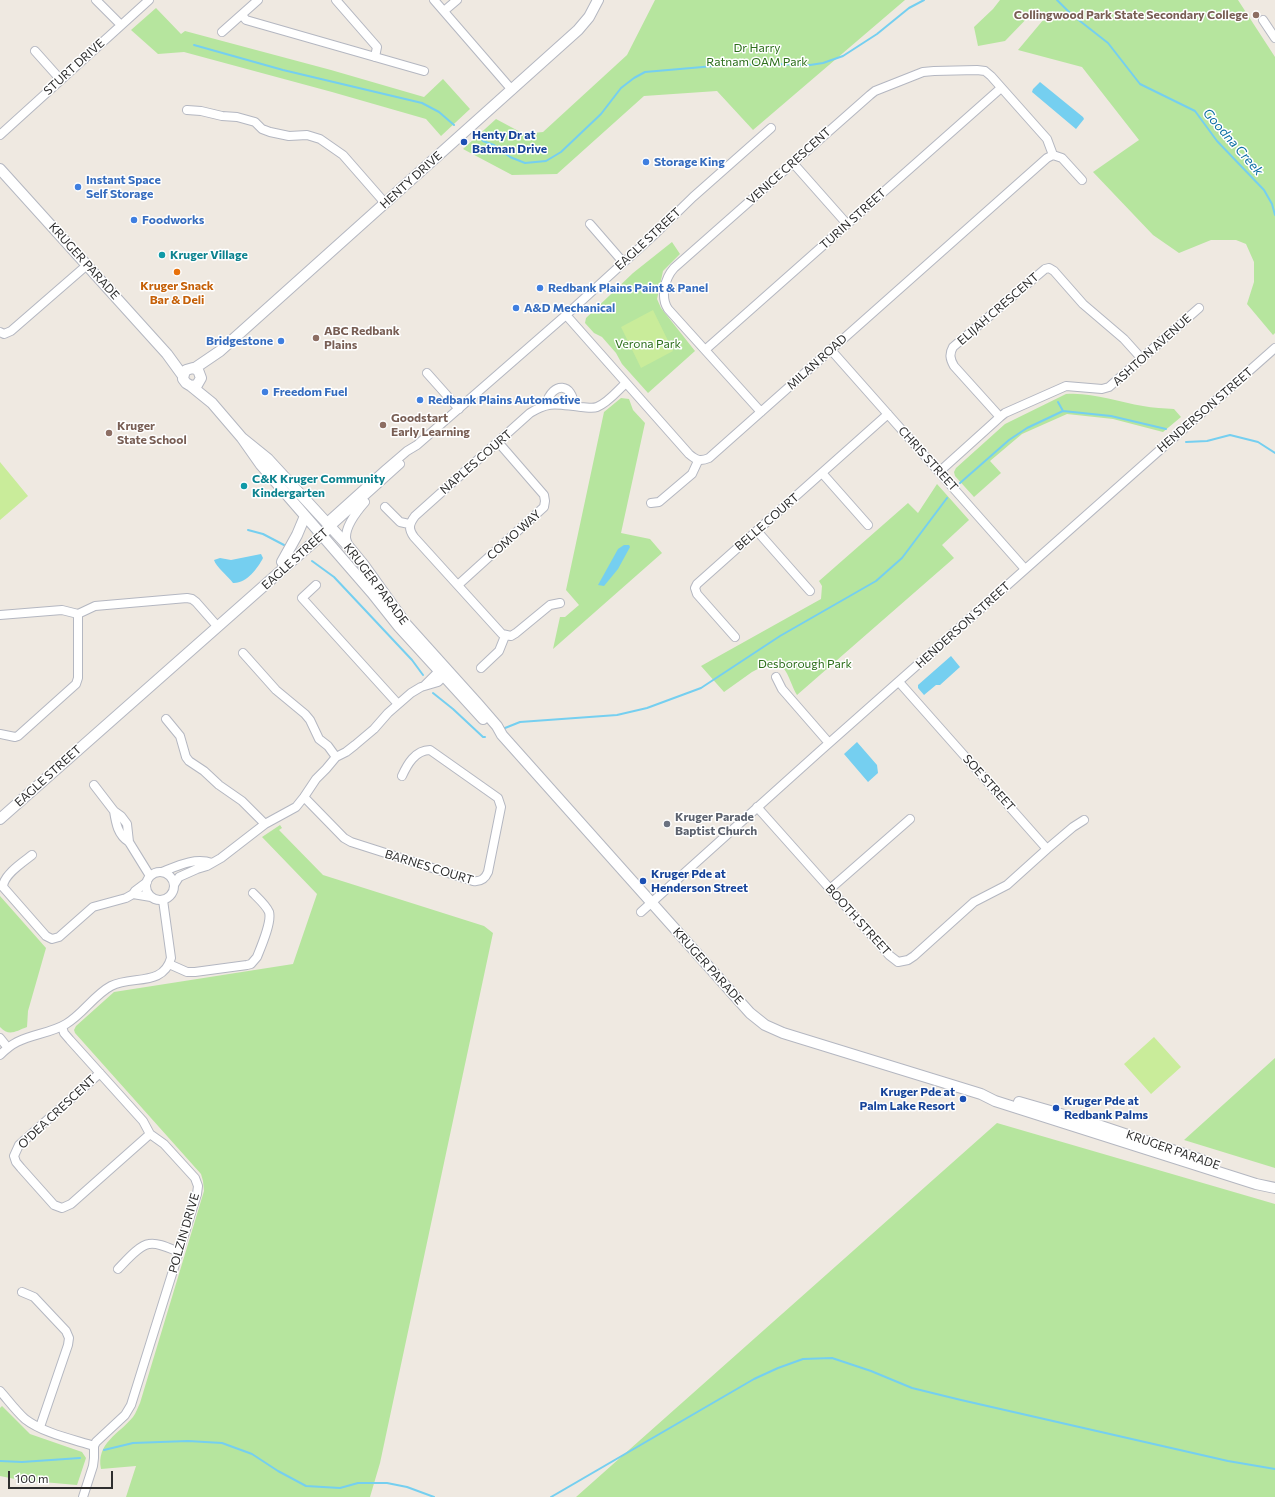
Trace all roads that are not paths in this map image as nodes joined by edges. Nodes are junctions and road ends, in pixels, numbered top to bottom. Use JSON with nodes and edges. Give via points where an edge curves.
{"nodes":[{"id":1,"x":96,"y":0,"type":"edge"},
{"id":2,"x":149,"y":0,"type":"edge"},
{"id":3,"x":258,"y":0,"type":"edge"},
{"id":4,"x":336,"y":0,"type":"edge"},
{"id":5,"x":434,"y":0,"type":"edge"},
{"id":6,"x":457,"y":0,"type":"edge"},
{"id":7,"x":598,"y":0,"type":"edge"},
{"id":8,"x":444,"y":11,"type":"junction"},
{"id":9,"x":242,"y":15,"type":"junction"},
{"id":10,"x":1263,"y":20,"type":"dead end"},
{"id":11,"x":121,"y":25,"type":"junction"},
{"id":12,"x":222,"y":32,"type":"dead end"},
{"id":13,"x":1275,"y":38,"type":"edge"},
{"id":14,"x":35,"y":51,"type":"dead end"},
{"id":15,"x":375,"y":57,"type":"junction"},
{"id":16,"x":424,"y":71,"type":"dead end"},
{"id":17,"x":60,"y":79,"type":"junction"},
{"id":18,"x":1001,"y":88,"type":"junction"},
{"id":19,"x":512,"y":90,"type":"junction"},
{"id":20,"x":187,"y":110,"type":"dead end"},
{"id":21,"x":771,"y":128,"type":"dead end"},
{"id":22,"x":0,"y":135,"type":"edge"},
{"id":23,"x":1053,"y":155,"type":"junction"},
{"id":24,"x":793,"y":163,"type":"junction"},
{"id":25,"x":0,"y":169,"type":"edge"},
{"id":26,"x":1082,"y":180,"type":"dead end"},
{"id":27,"x":385,"y":204,"type":"junction"},
{"id":28,"x":590,"y":224,"type":"dead end"},
{"id":29,"x":847,"y":224,"type":"junction"},
{"id":30,"x":623,"y":262,"type":"junction"},
{"id":31,"x":87,"y":265,"type":"junction"},
{"id":32,"x":1199,"y":308,"type":"dead end"},
{"id":33,"x":566,"y":315,"type":"junction"},
{"id":34,"x":2,"y":333,"type":"edge"},
{"id":35,"x":1275,"y":348,"type":"edge"},
{"id":36,"x":705,"y":350,"type":"junction"},
{"id":37,"x":831,"y":350,"type":"junction"},
{"id":38,"x":168,"y":354,"type":"junction"},
{"id":39,"x":1142,"y":359,"type":"junction"},
{"id":40,"x":197,"y":373,"type":"junction"},
{"id":41,"x":427,"y":373,"type":"dead end"},
{"id":42,"x":183,"y":376,"type":"junction"},
{"id":43,"x":626,"y":383,"type":"junction"},
{"id":44,"x":191,"y":386,"type":"junction"},
{"id":45,"x":212,"y":403,"type":"junction"},
{"id":46,"x":546,"y":404,"type":"junction"},
{"id":47,"x":574,"y":406,"type":"junction"},
{"id":48,"x":459,"y":409,"type":"junction"},
{"id":49,"x":761,"y":412,"type":"junction"},
{"id":50,"x":888,"y":414,"type":"junction"},
{"id":51,"x":1000,"y":417,"type":"junction"},
{"id":52,"x":242,"y":438,"type":"junction"},
{"id":53,"x":498,"y":442,"type":"junction"},
{"id":54,"x":417,"y":445,"type":"junction"},
{"id":55,"x":698,"y":461,"type":"junction"},
{"id":56,"x":939,"y":472,"type":"junction"},
{"id":57,"x":822,"y":473,"type":"junction"},
{"id":58,"x":379,"y":484,"type":"junction"},
{"id":59,"x":651,"y":503,"type":"dead end"},
{"id":60,"x":385,"y":507,"type":"dead end"},
{"id":61,"x":305,"y":516,"type":"junction"},
{"id":62,"x":409,"y":524,"type":"junction"},
{"id":63,"x":328,"y":525,"type":"junction"},
{"id":64,"x":868,"y":526,"type":"dead end"},
{"id":65,"x":757,"y":531,"type":"junction"},
{"id":66,"x":320,"y":532,"type":"junction"},
{"id":67,"x":348,"y":547,"type":"junction"},
{"id":68,"x":282,"y":562,"type":"junction"},
{"id":69,"x":1026,"y":569,"type":"junction"},
{"id":70,"x":316,"y":585,"type":"dead end"},
{"id":71,"x":458,"y":585,"type":"junction"},
{"id":72,"x":810,"y":591,"type":"dead end"},
{"id":73,"x":560,"y":603,"type":"dead end"},
{"id":74,"x":78,"y":614,"type":"junction"},
{"id":75,"x":0,"y":615,"type":"edge"},
{"id":76,"x":216,"y":624,"type":"junction"},
{"id":77,"x":505,"y":636,"type":"junction"},
{"id":78,"x":735,"y":637,"type":"dead end"},
{"id":79,"x":243,"y":653,"type":"dead end"},
{"id":80,"x":481,"y":668,"type":"dead end"},
{"id":81,"x":444,"y":671,"type":"junction"},
{"id":82,"x":776,"y":676,"type":"dead end"},
{"id":83,"x":899,"y":682,"type":"junction"},
{"id":84,"x":398,"y":704,"type":"junction"},
{"id":85,"x":166,"y":719,"type":"dead end"},
{"id":86,"x":0,"y":734,"type":"edge"},
{"id":87,"x":829,"y":743,"type":"junction"},
{"id":88,"x":336,"y":757,"type":"junction"},
{"id":89,"x":402,"y":776,"type":"dead end"},
{"id":90,"x":94,"y":785,"type":"dead end"},
{"id":91,"x":304,"y":798,"type":"junction"},
{"id":92,"x":757,"y":807,"type":"junction"},
{"id":93,"x":0,"y":819,"type":"edge"},
{"id":94,"x":910,"y":819,"type":"dead end"},
{"id":95,"x":1084,"y":820,"type":"dead end"},
{"id":96,"x":265,"y":824,"type":"junction"},
{"id":97,"x":1048,"y":849,"type":"junction"},
{"id":98,"x":32,"y":855,"type":"dead end"},
{"id":99,"x":212,"y":863,"type":"junction"},
{"id":100,"x":162,"y":872,"type":"junction"},
{"id":101,"x":149,"y":879,"type":"junction"},
{"id":102,"x":174,"y":885,"type":"junction"},
{"id":103,"x":830,"y":889,"type":"junction"},
{"id":104,"x":253,"y":893,"type":"dead end"},
{"id":105,"x":133,"y":894,"type":"junction"},
{"id":106,"x":151,"y":897,"type":"junction"},
{"id":107,"x":163,"y":900,"type":"junction"},
{"id":108,"x":651,"y":902,"type":"junction"},
{"id":109,"x":641,"y":912,"type":"dead end"},
{"id":110,"x":169,"y":964,"type":"junction"},
{"id":111,"x":62,"y":1026,"type":"junction"},
{"id":112,"x":0,"y":1038,"type":"edge"},
{"id":113,"x":8,"y":1048,"type":"junction"},
{"id":114,"x":0,"y":1055,"type":"edge"},
{"id":115,"x":100,"y":1073,"type":"junction"},
{"id":116,"x":150,"y":1134,"type":"junction"},
{"id":117,"x":1273,"y":1187,"type":"edge"},
{"id":118,"x":179,"y":1252,"type":"junction"},
{"id":119,"x":118,"y":1270,"type":"dead end"},
{"id":120,"x":22,"y":1292,"type":"dead end"},
{"id":121,"x":0,"y":1391,"type":"edge"},
{"id":122,"x":40,"y":1427,"type":"junction"},
{"id":123,"x":94,"y":1446,"type":"junction"},
{"id":124,"x":83,"y":1497,"type":"edge"}],
"edges":[{"from":1,"to":11,"type":"street"},
{"from":2,"to":11,"type":"street","name":"STURT DRIVE"},
{"from":3,"to":9,"type":"street"},
{"from":4,"to":15,"type":"street","via":[[377,47]]},
{"from":5,"to":8,"type":"street"},
{"from":6,"to":8,"type":"street"},
{"from":7,"to":19,"type":"street","name":"HENTY DRIVE","via":[[578,30]]},
{"from":8,"to":19,"type":"street"},
{"from":9,"to":12,"type":"street"},
{"from":9,"to":15,"type":"street","via":[[246,20]]},
{"from":10,"to":13,"type":"street"},
{"from":11,"to":17,"type":"street","name":"STURT DRIVE"},
{"from":14,"to":17,"type":"street"},
{"from":15,"to":16,"type":"street"},
{"from":17,"to":22,"type":"street","name":"STURT DRIVE"},
{"from":18,"to":23,"type":"street","name":"VENICE CRESCENT","via":[[1047,139]]},
{"from":18,"to":24,"type":"street","name":"VENICE CRESCENT","via":[[981,70],[923,72],[870,94]]},
{"from":18,"to":29,"type":"street","name":"TURIN STREET"},
{"from":19,"to":27,"type":"street","name":"HENTY DRIVE"},
{"from":20,"to":27,"type":"street","via":[[237,117],[255,122],[270,132],[289,136],[307,135],[320,139],[343,155]]},
{"from":21,"to":30,"type":"street","name":"EAGLE STREET"},
{"from":23,"to":26,"type":"street","via":[[1067,162]]},
{"from":23,"to":37,"type":"street","name":"MILAN ROAD"},
{"from":24,"to":29,"type":"street"},
{"from":24,"to":36,"type":"street","name":"VENICE CRESCENT","via":[[668,276],[664,294],[665,304]]},
{"from":25,"to":31,"type":"street","name":"KRUGER PARADE"},
{"from":27,"to":40,"type":"street","name":"HENTY DRIVE"},
{"from":28,"to":30,"type":"street"},
{"from":29,"to":36,"type":"street","name":"TURIN STREET"},
{"from":30,"to":33,"type":"street","name":"EAGLE STREET"},
{"from":31,"to":34,"type":"street","via":[[11,331]]},
{"from":31,"to":38,"type":"street","name":"KRUGER PARADE"},
{"from":32,"to":39,"type":"street","name":"ASHTON AVENUE"},
{"from":33,"to":43,"type":"street"},
{"from":33,"to":48,"type":"street","name":"EAGLE STREET"},
{"from":35,"to":69,"type":"street","name":"HENDERSON STREET"},
{"from":36,"to":49,"type":"street","name":"VENICE CRESCENT"},
{"from":37,"to":49,"type":"street","name":"MILAN ROAD"},
{"from":37,"to":50,"type":"street","name":"CHRIS STREET"},
{"from":38,"to":40,"type":"street","name":"KRUGER PARADE"},
{"from":38,"to":42,"type":"street","name":"KRUGER PARADE"},
{"from":39,"to":51,"type":"street","name":"ASHTON AVENUE","via":[[1109,387],[1061,387]]},
{"from":39,"to":51,"type":"street","name":"ELIJAH CRESCENT","via":[[1124,339],[1087,307],[1054,271],[1045,268],[951,352],[954,366]]},
{"from":40,"to":42,"type":"street","via":[[186,370]]},
{"from":40,"to":44,"type":"street","via":[[197,384]]},
{"from":40,"to":45,"type":"street","name":"KRUGER PARADE"},
{"from":41,"to":48,"type":"street"},
{"from":42,"to":44,"type":"street","via":[[186,384]]},
{"from":43,"to":47,"type":"street","via":[[597,407]]},
{"from":43,"to":55,"type":"street"},
{"from":44,"to":45,"type":"street","name":"KRUGER PARADE"},
{"from":45,"to":52,"type":"street","name":"KRUGER PARADE"},
{"from":46,"to":47,"type":"street"},
{"from":46,"to":47,"type":"street","name":"NAPLES COURT","via":[[552,392],[560,387],[571,394]]},
{"from":46,"to":53,"type":"street","name":"NAPLES COURT","via":[[530,413]]},
{"from":48,"to":54,"type":"street","name":"EAGLE STREET"},
{"from":49,"to":55,"type":"street","name":"MILAN ROAD","via":[[709,458]]},
{"from":50,"to":56,"type":"street","name":"CHRIS STREET"},
{"from":50,"to":57,"type":"street","name":"BELLE COURT"},
{"from":51,"to":56,"type":"street","name":"ASHTON AVENUE"},
{"from":52,"to":61,"type":"street","name":"KRUGER PARADE","via":[[261,465]]},
{"from":52,"to":63,"type":"street","name":"KRUGER PARADE","via":[[268,459]]},
{"from":53,"to":62,"type":"street","name":"NAPLES COURT"},
{"from":53,"to":71,"type":"street","name":"COMO WAY","via":[[544,495],[544,507]]},
{"from":54,"to":58,"type":"street","name":"EAGLE STREET"},
{"from":54,"to":63,"type":"street","name":"EAGLE STREET","via":[[386,469]]},
{"from":55,"to":59,"type":"street","via":[[692,474],[659,502]]},
{"from":56,"to":69,"type":"street","name":"CHRIS STREET"},
{"from":57,"to":64,"type":"street"},
{"from":57,"to":65,"type":"street","name":"BELLE COURT"},
{"from":58,"to":63,"type":"street","name":"EAGLE STREET"},
{"from":58,"to":67,"type":"street","via":[[358,510],[348,528]]},
{"from":60,"to":62,"type":"street","via":[[400,522]]},
{"from":61,"to":66,"type":"street","name":"KRUGER PARADE"},
{"from":61,"to":68,"type":"street"},
{"from":62,"to":71,"type":"street","via":[[411,533]]},
{"from":63,"to":66,"type":"street","name":"EAGLE STREET"},
{"from":63,"to":67,"type":"street","name":"KRUGER PARADE"},
{"from":65,"to":72,"type":"street"},
{"from":65,"to":78,"type":"street","name":"BELLE COURT","via":[[700,580],[695,588],[700,598]]},
{"from":66,"to":68,"type":"street","name":"EAGLE STREET"},
{"from":66,"to":76,"type":"street","name":"EAGLE STREET"},
{"from":66,"to":81,"type":"street","name":"KRUGER PARADE","via":[[399,627]]},
{"from":67,"to":81,"type":"street","name":"KRUGER PARADE"},
{"from":68,"to":76,"type":"street","name":"EAGLE STREET"},
{"from":69,"to":83,"type":"street","name":"HENDERSON STREET"},
{"from":70,"to":84,"type":"street","via":[[302,598]]},
{"from":71,"to":77,"type":"street"},
{"from":73,"to":77,"type":"street","via":[[550,605],[516,634]]},
{"from":74,"to":75,"type":"street","via":[[62,610]]},
{"from":74,"to":76,"type":"street","via":[[95,606],[187,598],[196,602]]},
{"from":74,"to":86,"type":"street","via":[[76,684],[18,736]]},
{"from":76,"to":93,"type":"street","name":"EAGLE STREET"},
{"from":77,"to":80,"type":"street","via":[[499,651]]},
{"from":79,"to":88,"type":"street","via":[[276,690],[305,714],[319,739]]},
{"from":81,"to":84,"type":"street","via":[[438,682],[424,686]]},
{"from":81,"to":108,"type":"street","name":"KRUGER PARADE","via":[[497,726],[502,735]]},
{"from":82,"to":87,"type":"street","via":[[782,689]]},
{"from":83,"to":87,"type":"street","name":"HENDERSON STREET"},
{"from":83,"to":97,"type":"street","name":"SOE STREET"},
{"from":84,"to":88,"type":"street","via":[[355,745]]},
{"from":85,"to":96,"type":"street","via":[[180,736],[189,761],[242,801]]},
{"from":87,"to":92,"type":"street","name":"HENDERSON STREET"},
{"from":88,"to":91,"type":"street","via":[[316,779]]},
{"from":89,"to":91,"type":"street","name":"BARNES COURT","via":[[407,766],[421,751],[430,750],[498,798],[501,806],[488,872],[483,880],[474,881],[351,842]]},
{"from":90,"to":101,"type":"street","via":[[127,824],[130,842]]},
{"from":91,"to":96,"type":"street","via":[[296,807]]},
{"from":92,"to":103,"type":"street","name":"BOOTH STREET"},
{"from":92,"to":108,"type":"street","name":"HENDERSON STREET"},
{"from":94,"to":103,"type":"street"},
{"from":95,"to":97,"type":"street"},
{"from":96,"to":99,"type":"street"},
{"from":97,"to":103,"type":"street","name":"BOOTH STREET","via":[[1013,881],[974,902],[914,956],[903,962],[898,962],[889,955]]},
{"from":98,"to":105,"type":"street","via":[[7,876],[3,887],[49,938],[59,937],[93,908],[122,900]]},
{"from":99,"to":100,"type":"street","via":[[195,861]]},
{"from":99,"to":102,"type":"street","via":[[179,878]]},
{"from":100,"to":101,"type":"street"},
{"from":100,"to":102,"type":"street","via":[[171,876]]},
{"from":101,"to":105,"type":"street"},
{"from":101,"to":106,"type":"street","via":[[147,891]]},
{"from":102,"to":107,"type":"street","via":[[171,895]]},
{"from":104,"to":110,"type":"street","via":[[270,913],[258,957],[254,961],[247,965],[195,972],[187,972]]},
{"from":105,"to":106,"type":"street"},
{"from":106,"to":107,"type":"street"},
{"from":107,"to":110,"type":"street","via":[[170,952]]},
{"from":108,"to":109,"type":"street","name":"HENDERSON STREET"},
{"from":108,"to":117,"type":"street","name":"KRUGER PARADE","via":[[750,1013],[765,1025],[783,1033],[980,1094],[1147,1150]]},
{"from":110,"to":111,"type":"street","via":[[155,977],[109,986]]},
{"from":111,"to":113,"type":"street","via":[[21,1040]]},
{"from":111,"to":115,"type":"street","name":"POLZIN DRIVE","via":[[64,1033]]},
{"from":112,"to":113,"type":"street"},
{"from":113,"to":114,"type":"street"},
{"from":115,"to":116,"type":"street","name":"POLZIN DRIVE","via":[[143,1121]]},
{"from":115,"to":116,"type":"street","name":"O'DEA CRESCENT","via":[[19,1145],[14,1156],[16,1162],[54,1205],[62,1208],[71,1204]]},
{"from":116,"to":118,"type":"street","name":"POLZIN DRIVE","via":[[164,1144],[198,1186],[198,1194]]},
{"from":118,"to":119,"type":"street","via":[[149,1244],[140,1248]]},
{"from":118,"to":123,"type":"street","name":"POLZIN DRIVE","via":[[131,1405],[125,1415]]},
{"from":120,"to":122,"type":"street","via":[[34,1297],[66,1331],[69,1338]]},
{"from":121,"to":122,"type":"street","via":[[24,1418]]},
{"from":122,"to":123,"type":"street"},
{"from":123,"to":124,"type":"street","via":[[93,1466]]}]}
